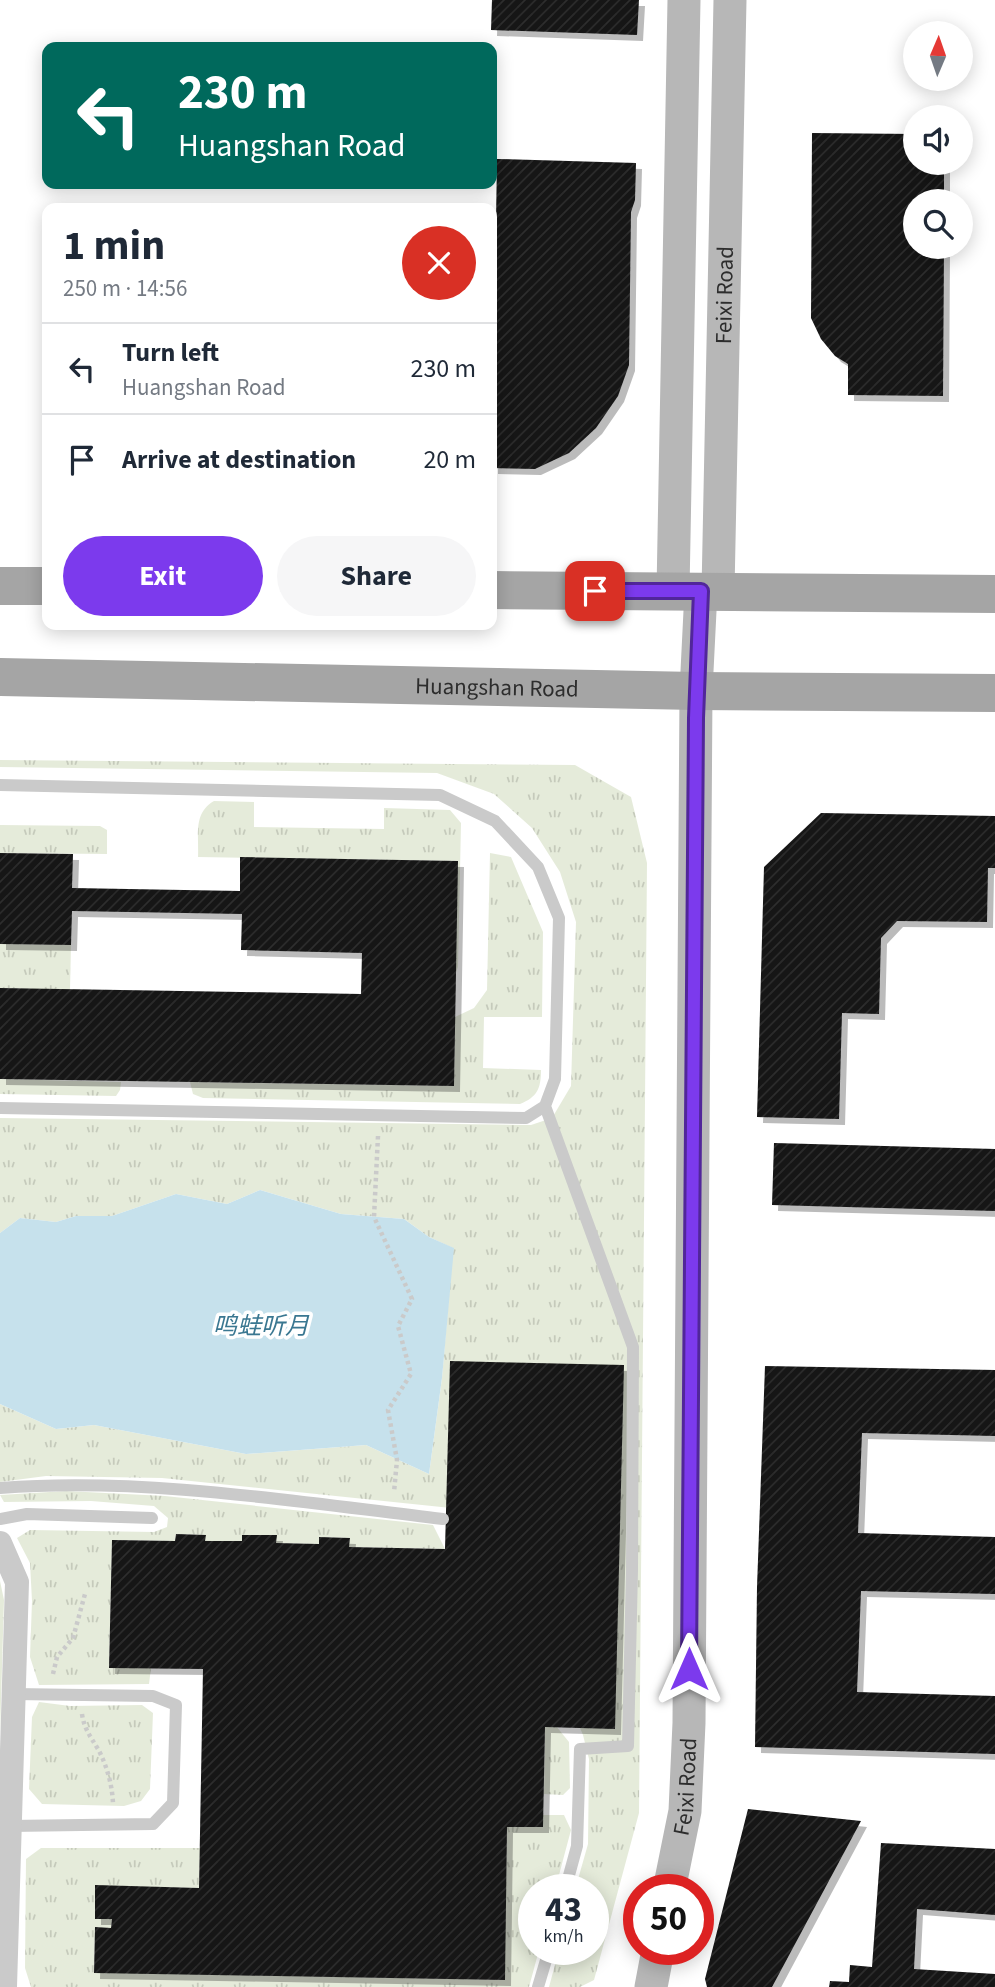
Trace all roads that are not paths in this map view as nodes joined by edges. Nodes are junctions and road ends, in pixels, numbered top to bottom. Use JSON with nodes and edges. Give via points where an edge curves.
{"nodes":[{"id":1,"x":684,"y":0,"type":"edge"},
{"id":2,"x":730,"y":0,"type":"edge"},
{"id":3,"x":0,"y":586,"type":"edge"},
{"id":4,"x":42,"y":586,"type":"edge"},
{"id":5,"x":497,"y":590,"type":"edge"},
{"id":6,"x":697,"y":591,"type":"junction"},
{"id":7,"x":995,"y":594,"type":"edge"},
{"id":8,"x":0,"y":677,"type":"edge"},
{"id":9,"x":696,"y":691,"type":"junction"},
{"id":10,"x":995,"y":693,"type":"edge"},
{"id":11,"x":0,"y":785,"type":"edge"},
{"id":12,"x":545,"y":1106,"type":"junction"},
{"id":13,"x":0,"y":1108,"type":"edge"},
{"id":14,"x":0,"y":1488,"type":"edge"},
{"id":15,"x":0,"y":1518,"type":"edge"},
{"id":16,"x":152,"y":1518,"type":"dead end"},
{"id":17,"x":443,"y":1519,"type":"dead end"},
{"id":18,"x":0,"y":1543,"type":"edge"},
{"id":19,"x":14,"y":1694,"type":"junction"},
{"id":20,"x":10,"y":1826,"type":"junction"},
{"id":21,"x":569,"y":1874,"type":"edge"},
{"id":22,"x":673,"y":1874,"type":"edge"},
{"id":23,"x":4,"y":1910,"type":"edge"},
{"id":24,"x":545,"y":1965,"type":"edge"},
{"id":25,"x":655,"y":1965,"type":"edge"},
{"id":26,"x":5,"y":1987,"type":"edge"},
{"id":27,"x":538,"y":1987,"type":"edge"},
{"id":28,"x":651,"y":1987,"type":"edge"}],
"edges":[{"from":1,"to":6,"type":"main road","name":"Feixi Road"},
{"from":2,"to":6,"type":"main road","name":"Feixi Road"},
{"from":3,"to":4,"type":"main road"},
{"from":5,"to":6,"type":"main road"},
{"from":6,"to":7,"type":"main road"},
{"from":6,"to":9,"type":"main road","name":"Feixi Road"},
{"from":8,"to":9,"type":"main road","name":"Huangshan Road"},
{"from":9,"to":10,"type":"main road","name":"Huangshan Road"},
{"from":9,"to":22,"type":"main road","name":"Feixi Road","via":[[689,1723],[685,1811]]},
{"from":11,"to":12,"type":"lane","via":[[440,795],[495,821],[538,867],[559,918],[555,1079]]},
{"from":12,"to":13,"type":"lane","via":[[526,1118]]},
{"from":12,"to":21,"type":"lane","via":[[633,1348],[628,1746],[580,1749],[577,1846]]},
{"from":14,"to":17,"type":"lane","via":[[156,1487]]},
{"from":15,"to":16,"type":"lane","via":[[27,1514]]},
{"from":18,"to":19,"type":"street","via":[[17,1582]]},
{"from":19,"to":20,"type":"street"},
{"from":19,"to":20,"type":"lane","via":[[153,1696],[176,1705],[173,1803],[153,1824]]},
{"from":20,"to":23,"type":"street"},
{"from":23,"to":26,"type":"street"},
{"from":24,"to":27,"type":"lane"},
{"from":25,"to":28,"type":"main road"}]}
